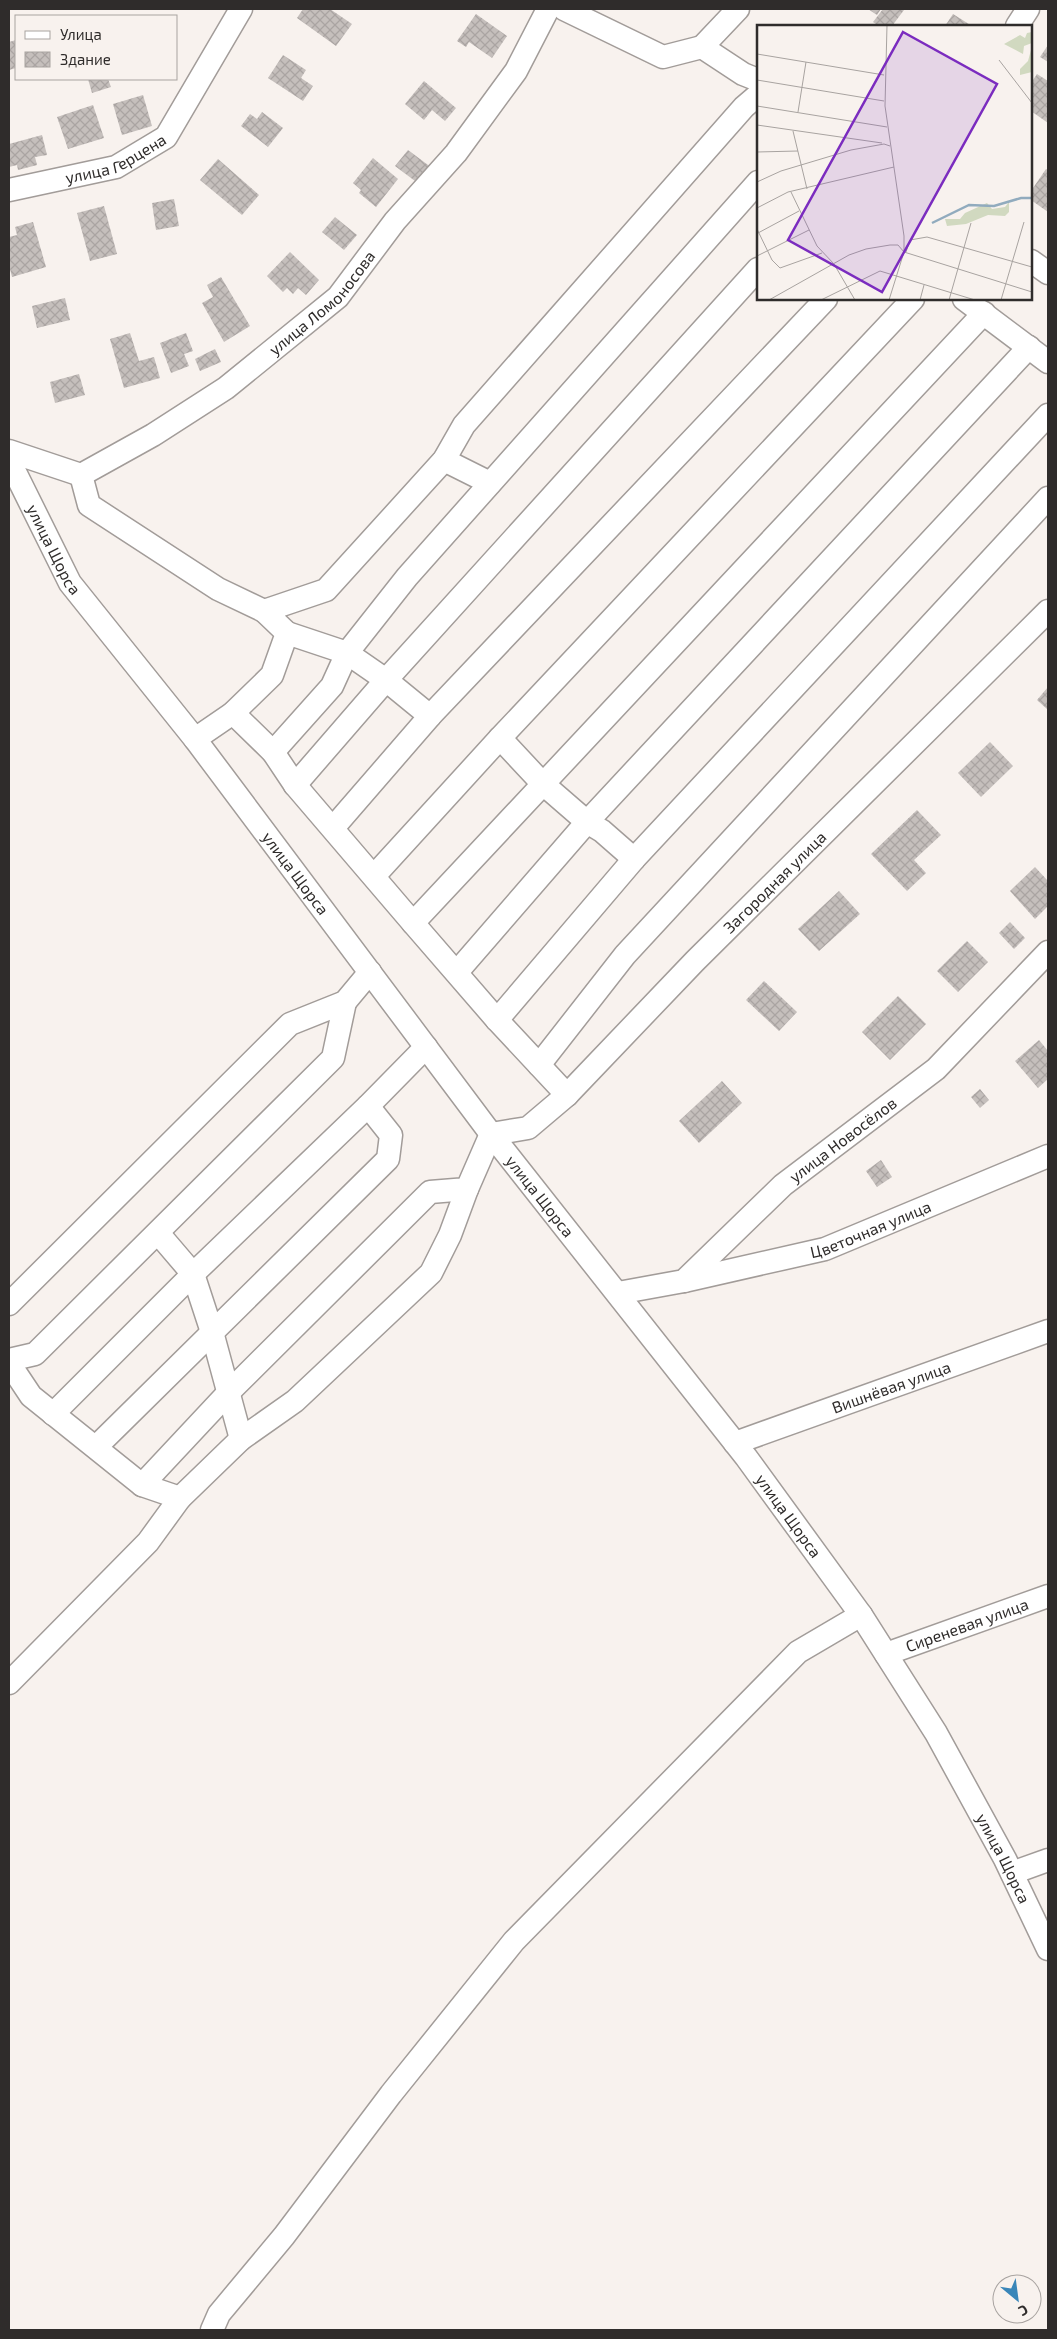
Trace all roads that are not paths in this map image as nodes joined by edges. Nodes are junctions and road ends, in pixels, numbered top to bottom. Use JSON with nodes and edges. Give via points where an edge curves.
{"nodes":[{"id":1,"x":241,"y":9,"type":"edge"},
{"id":2,"x":552,"y":9,"type":"edge"},
{"id":3,"x":738,"y":9,"type":"edge"},
{"id":4,"x":1028,"y":9,"type":"edge"},
{"id":5,"x":1018,"y":25,"type":"edge"},
{"id":6,"x":702,"y":47,"type":"junction"},
{"id":7,"x":757,"y":80,"type":"edge"},
{"id":8,"x":754,"y":108,"type":"edge"},
{"id":9,"x":757,"y":183,"type":"edge"},
{"id":10,"x":9,"y":190,"type":"edge"},
{"id":11,"x":1032,"y":262,"type":"edge"},
{"id":12,"x":757,"y":270,"type":"edge"},
{"id":13,"x":1048,"y":273,"type":"edge"},
{"id":14,"x":825,"y":300,"type":"edge"},
{"id":15,"x":912,"y":300,"type":"edge"},
{"id":16,"x":965,"y":300,"type":"edge"},
{"id":17,"x":984,"y":313,"type":"junction"},
{"id":18,"x":1029,"y":347,"type":"junction"},
{"id":19,"x":1048,"y":362,"type":"edge"},
{"id":20,"x":1048,"y":415,"type":"edge"},
{"id":21,"x":9,"y":451,"type":"edge"},
{"id":22,"x":9,"y":460,"type":"edge"},
{"id":23,"x":444,"y":460,"type":"junction"},
{"id":24,"x":81,"y":476,"type":"junction"},
{"id":25,"x":490,"y":484,"type":"junction"},
{"id":26,"x":1048,"y":498,"type":"edge"},
{"id":27,"x":264,"y":611,"type":"junction"},
{"id":28,"x":1048,"y":611,"type":"edge"},
{"id":29,"x":287,"y":633,"type":"junction"},
{"id":30,"x":347,"y":653,"type":"junction"},
{"id":31,"x":386,"y":680,"type":"junction"},
{"id":32,"x":233,"y":713,"type":"junction"},
{"id":33,"x":430,"y":716,"type":"junction"},
{"id":34,"x":500,"y":738,"type":"junction"},
{"id":35,"x":195,"y":739,"type":"junction"},
{"id":36,"x":273,"y":752,"type":"junction"},
{"id":37,"x":542,"y":783,"type":"junction"},
{"id":38,"x":295,"y":785,"type":"junction"},
{"id":39,"x":587,"y":822,"type":"junction"},
{"id":40,"x":332,"y":828,"type":"junction"},
{"id":41,"x":634,"y":859,"type":"junction"},
{"id":42,"x":374,"y":876,"type":"junction"},
{"id":43,"x":413,"y":923,"type":"junction"},
{"id":44,"x":1048,"y":952,"type":"edge"},
{"id":45,"x":370,"y":972,"type":"junction"},
{"id":46,"x":457,"y":972,"type":"junction"},
{"id":47,"x":345,"y":1002,"type":"junction"},
{"id":48,"x":497,"y":1020,"type":"junction"},
{"id":49,"x":426,"y":1047,"type":"junction"},
{"id":50,"x":539,"y":1066,"type":"junction"},
{"id":51,"x":567,"y":1095,"type":"junction"},
{"id":52,"x":368,"y":1106,"type":"junction"},
{"id":53,"x":491,"y":1134,"type":"junction"},
{"id":54,"x":1048,"y":1156,"type":"edge"},
{"id":55,"x":467,"y":1188,"type":"junction"},
{"id":56,"x":158,"y":1234,"type":"junction"},
{"id":57,"x":193,"y":1274,"type":"junction"},
{"id":58,"x":684,"y":1281,"type":"junction"},
{"id":59,"x":618,"y":1293,"type":"junction"},
{"id":60,"x":9,"y":1304,"type":"edge"},
{"id":61,"x":1048,"y":1331,"type":"edge"},
{"id":62,"x":212,"y":1332,"type":"junction"},
{"id":63,"x":9,"y":1362,"type":"edge"},
{"id":64,"x":229,"y":1392,"type":"junction"},
{"id":65,"x":53,"y":1414,"type":"junction"},
{"id":66,"x":241,"y":1439,"type":"junction"},
{"id":67,"x":735,"y":1443,"type":"junction"},
{"id":68,"x":96,"y":1447,"type":"junction"},
{"id":69,"x":142,"y":1485,"type":"junction"},
{"id":70,"x":180,"y":1498,"type":"junction"},
{"id":71,"x":1048,"y":1596,"type":"edge"},
{"id":72,"x":861,"y":1615,"type":"junction"},
{"id":73,"x":886,"y":1654,"type":"junction"},
{"id":74,"x":9,"y":1683,"type":"edge"},
{"id":75,"x":1048,"y":1860,"type":"edge"},
{"id":76,"x":1012,"y":1873,"type":"junction"},
{"id":77,"x":1048,"y":1949,"type":"edge"},
{"id":78,"x":212,"y":2330,"type":"edge"}],
"edges":[{"from":1,"to":10,"type":"street","name":"улица Герцена","via":[[166,137],[116,167]]},
{"from":2,"to":6,"type":"street","via":[[663,57]]},
{"from":2,"to":24,"type":"street","name":"улица Ломоносова","via":[[516,71],[456,153],[395,221],[338,297],[226,388]]},
{"from":3,"to":6,"type":"street"},
{"from":4,"to":5,"type":"street"},
{"from":6,"to":7,"type":"street"},
{"from":8,"to":23,"type":"street","via":[[464,425]]},
{"from":9,"to":25,"type":"street"},
{"from":11,"to":13,"type":"street"},
{"from":12,"to":31,"type":"street"},
{"from":14,"to":33,"type":"street"},
{"from":15,"to":34,"type":"street"},
{"from":16,"to":17,"type":"street"},
{"from":17,"to":18,"type":"street"},
{"from":17,"to":37,"type":"street"},
{"from":18,"to":19,"type":"street"},
{"from":18,"to":39,"type":"street"},
{"from":20,"to":41,"type":"street"},
{"from":21,"to":24,"type":"street"},
{"from":22,"to":35,"type":"street","name":"улица Щорса","via":[[70,583]]},
{"from":23,"to":25,"type":"street"},
{"from":23,"to":27,"type":"street","via":[[326,590]]},
{"from":24,"to":27,"type":"street","via":[[90,505],[218,589]]},
{"from":25,"to":30,"type":"street","via":[[407,577]]},
{"from":26,"to":50,"type":"street","via":[[625,956]]},
{"from":27,"to":29,"type":"street"},
{"from":28,"to":51,"type":"street","name":"Загородная улица","via":[[695,961]]},
{"from":29,"to":30,"type":"street"},
{"from":29,"to":32,"type":"street","via":[[272,675]]},
{"from":30,"to":31,"type":"street"},
{"from":30,"to":36,"type":"street","via":[[332,686]]},
{"from":31,"to":33,"type":"street"},
{"from":31,"to":38,"type":"street"},
{"from":32,"to":35,"type":"street"},
{"from":32,"to":36,"type":"street"},
{"from":33,"to":40,"type":"street"},
{"from":34,"to":37,"type":"street"},
{"from":34,"to":42,"type":"street"},
{"from":35,"to":45,"type":"street","name":"улица Щорса"},
{"from":36,"to":38,"type":"street"},
{"from":37,"to":39,"type":"street"},
{"from":37,"to":43,"type":"street"},
{"from":38,"to":40,"type":"street"},
{"from":39,"to":41,"type":"street","via":[[602,830]]},
{"from":39,"to":46,"type":"street"},
{"from":40,"to":42,"type":"street"},
{"from":41,"to":48,"type":"street"},
{"from":42,"to":43,"type":"street"},
{"from":43,"to":46,"type":"street"},
{"from":44,"to":58,"type":"street","name":"улица Новосёлов","via":[[936,1069],[783,1185]]},
{"from":45,"to":47,"type":"street"},
{"from":45,"to":49,"type":"street","name":"улица Щорса"},
{"from":46,"to":48,"type":"street"},
{"from":47,"to":56,"type":"street","via":[[334,1058]]},
{"from":47,"to":60,"type":"street","via":[[290,1024]]},
{"from":48,"to":50,"type":"street"},
{"from":49,"to":52,"type":"street"},
{"from":49,"to":53,"type":"street","name":"улица Щорса"},
{"from":50,"to":51,"type":"street"},
{"from":51,"to":53,"type":"street","name":"Загородная улица","via":[[528,1128]]},
{"from":52,"to":57,"type":"street"},
{"from":52,"to":62,"type":"street","via":[[391,1135],[388,1159]]},
{"from":53,"to":55,"type":"street"},
{"from":53,"to":59,"type":"street","name":"улица Щорса"},
{"from":54,"to":58,"type":"street","name":"Цветочная улица","via":[[825,1249]]},
{"from":55,"to":64,"type":"street","via":[[430,1192]]},
{"from":55,"to":66,"type":"street","via":[[431,1273],[295,1401]]},
{"from":56,"to":57,"type":"street"},
{"from":56,"to":63,"type":"street","via":[[35,1354]]},
{"from":57,"to":62,"type":"street"},
{"from":57,"to":65,"type":"street"},
{"from":58,"to":59,"type":"street"},
{"from":59,"to":67,"type":"street","name":"улица Щорса"},
{"from":61,"to":67,"type":"street","name":"Вишнёвая улица"},
{"from":62,"to":64,"type":"street"},
{"from":62,"to":68,"type":"street"},
{"from":63,"to":65,"type":"street","via":[[31,1396]]},
{"from":64,"to":66,"type":"street"},
{"from":64,"to":69,"type":"street"},
{"from":65,"to":68,"type":"street"},
{"from":66,"to":70,"type":"street"},
{"from":67,"to":72,"type":"street","name":"улица Щорса"},
{"from":68,"to":69,"type":"street"},
{"from":69,"to":70,"type":"street"},
{"from":70,"to":74,"type":"street","via":[[148,1542]]},
{"from":71,"to":73,"type":"street","name":"Сиреневая улица"},
{"from":72,"to":73,"type":"street","name":"улица Щорса"},
{"from":72,"to":78,"type":"street","via":[[798,1652],[514,1941],[391,2094],[284,2236],[219,2314]]},
{"from":73,"to":76,"type":"street","name":"улица Щорса","via":[[936,1733]]},
{"from":75,"to":76,"type":"street"},
{"from":76,"to":77,"type":"street","name":"улица Щорса"}]}
